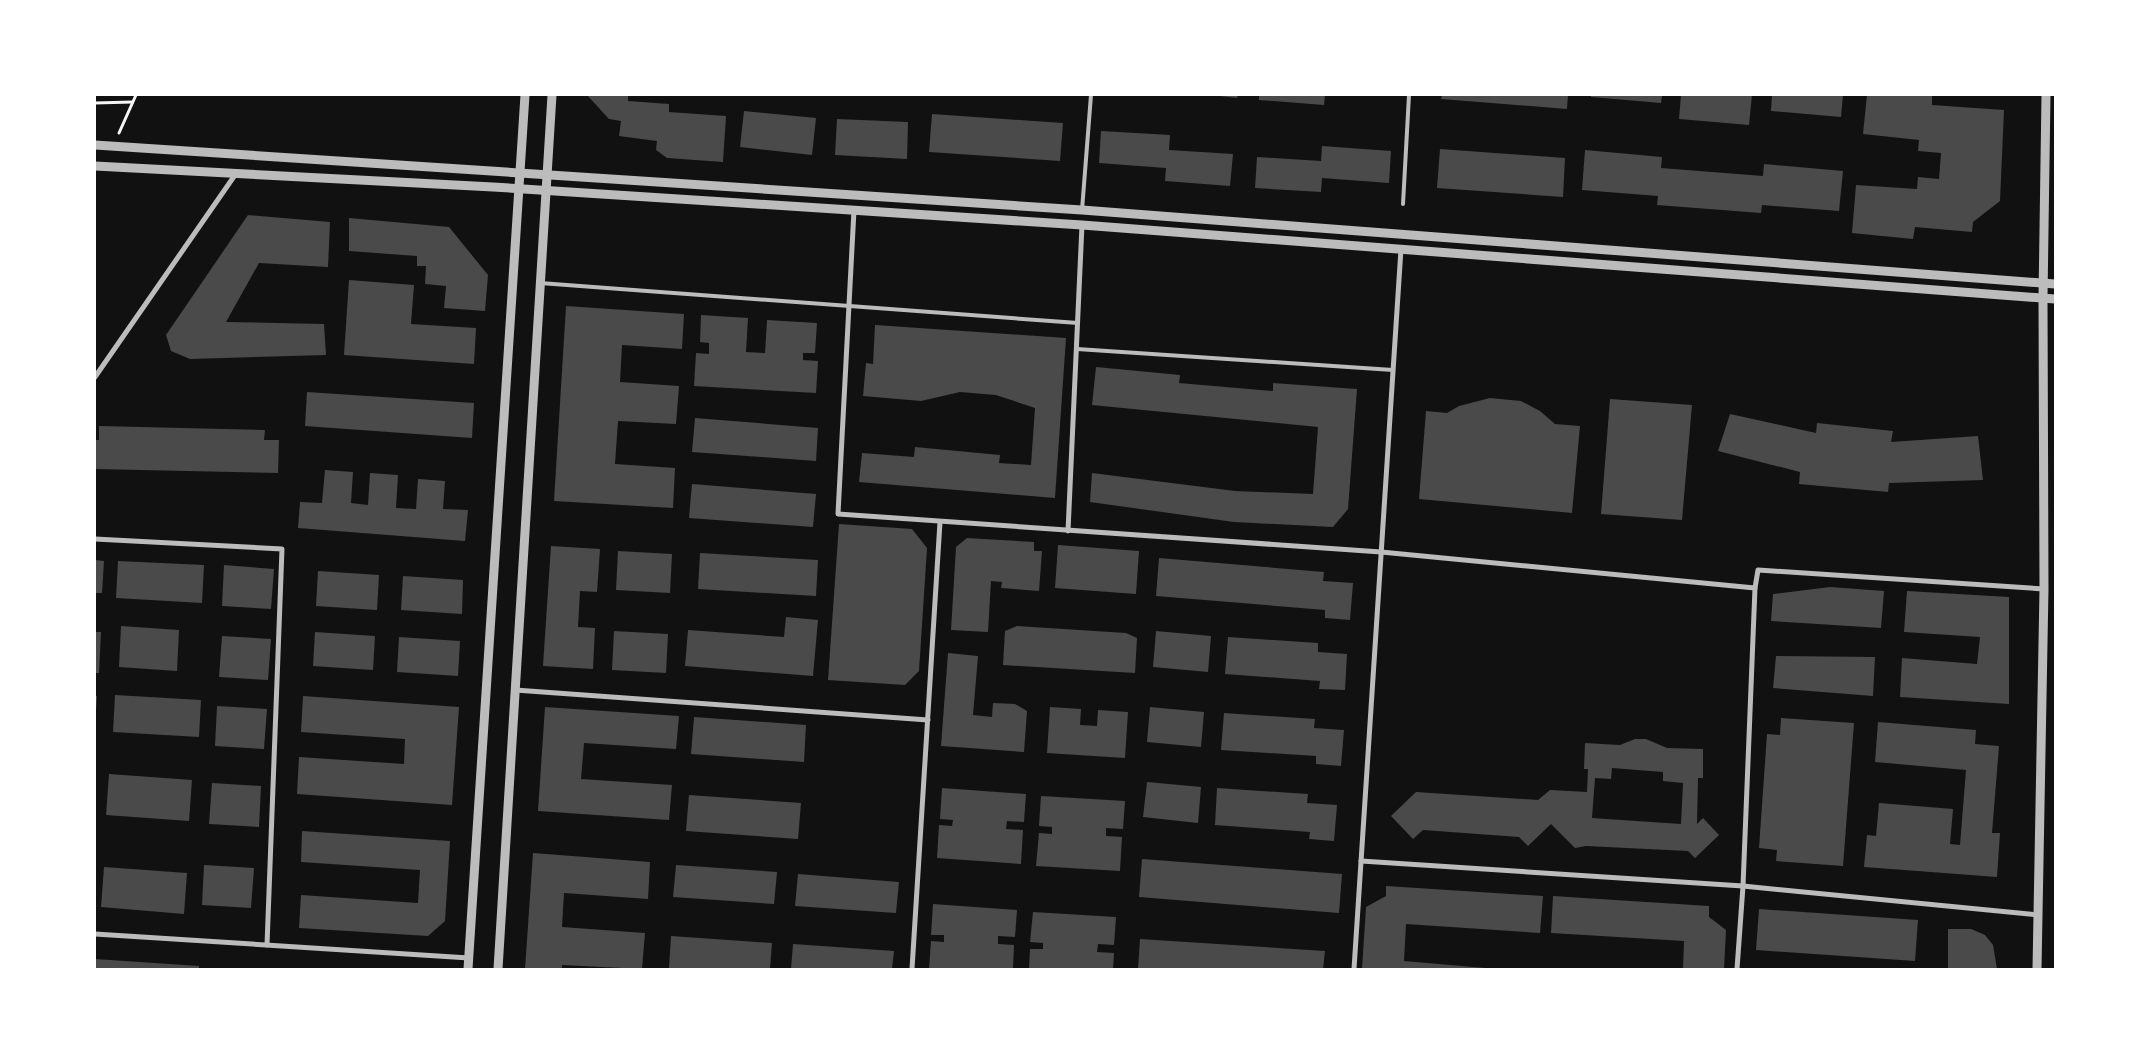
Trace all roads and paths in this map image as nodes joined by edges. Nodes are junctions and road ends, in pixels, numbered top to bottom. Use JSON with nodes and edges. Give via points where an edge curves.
{"nodes":[{"id":1,"x":136,"y":95,"type":"edge"},
{"id":2,"x":525,"y":95,"type":"edge"},
{"id":3,"x":552,"y":95,"type":"edge"},
{"id":4,"x":1091,"y":95,"type":"edge"},
{"id":5,"x":1410,"y":95,"type":"edge"},
{"id":6,"x":2046,"y":95,"type":"edge"},
{"id":7,"x":132,"y":102,"type":"junction"},
{"id":8,"x":95,"y":103,"type":"edge"},
{"id":9,"x":119,"y":133,"type":"dead end"},
{"id":10,"x":95,"y":145,"type":"edge"},
{"id":11,"x":95,"y":166,"type":"edge"},
{"id":12,"x":520,"y":172,"type":"junction"},
{"id":13,"x":547,"y":174,"type":"junction"},
{"id":14,"x":235,"y":175,"type":"junction"},
{"id":15,"x":519,"y":188,"type":"junction"},
{"id":16,"x":546,"y":190,"type":"junction"},
{"id":17,"x":1403,"y":204,"type":"dead end"},
{"id":18,"x":854,"y":210,"type":"junction"},
{"id":19,"x":1082,"y":210,"type":"junction"},
{"id":20,"x":1082,"y":225,"type":"junction"},
{"id":21,"x":1400,"y":234,"type":"junction"},
{"id":22,"x":1401,"y":249,"type":"junction"},
{"id":23,"x":540,"y":283,"type":"junction"},
{"id":24,"x":2043,"y":283,"type":"junction"},
{"id":25,"x":2055,"y":284,"type":"edge"},
{"id":26,"x":2043,"y":298,"type":"junction"},
{"id":27,"x":2055,"y":299,"type":"edge"},
{"id":28,"x":849,"y":306,"type":"junction"},
{"id":29,"x":1078,"y":323,"type":"junction"},
{"id":30,"x":1076,"y":349,"type":"junction"},
{"id":31,"x":1393,"y":370,"type":"junction"},
{"id":32,"x":95,"y":377,"type":"edge"},
{"id":33,"x":940,"y":522,"type":"junction"},
{"id":34,"x":1068,"y":530,"type":"junction"},
{"id":35,"x":95,"y":539,"type":"edge"},
{"id":36,"x":1381,"y":552,"type":"junction"},
{"id":37,"x":1755,"y":588,"type":"junction"},
{"id":38,"x":2044,"y":589,"type":"junction"},
{"id":39,"x":515,"y":690,"type":"junction"},
{"id":40,"x":928,"y":720,"type":"junction"},
{"id":41,"x":1361,"y":861,"type":"junction"},
{"id":42,"x":1743,"y":886,"type":"junction"},
{"id":43,"x":2038,"y":915,"type":"junction"},
{"id":44,"x":95,"y":934,"type":"edge"},
{"id":45,"x":267,"y":945,"type":"junction"},
{"id":46,"x":469,"y":958,"type":"junction"},
{"id":47,"x":468,"y":969,"type":"edge"},
{"id":48,"x":498,"y":969,"type":"edge"},
{"id":49,"x":912,"y":969,"type":"edge"},
{"id":50,"x":1354,"y":969,"type":"edge"},
{"id":51,"x":1737,"y":969,"type":"edge"},
{"id":52,"x":2037,"y":969,"type":"edge"}],
"edges":[{"from":1,"to":7,"type":"path"},
{"from":2,"to":12,"type":"street"},
{"from":3,"to":13,"type":"street"},
{"from":4,"to":19,"type":"lane"},
{"from":5,"to":17,"type":"lane"},
{"from":6,"to":24,"type":"street"},
{"from":7,"to":8,"type":"path"},
{"from":7,"to":9,"type":"path"},
{"from":10,"to":12,"type":"street"},
{"from":11,"to":14,"type":"street"},
{"from":12,"to":13,"type":"street"},
{"from":12,"to":15,"type":"street"},
{"from":13,"to":16,"type":"street"},
{"from":13,"to":19,"type":"street"},
{"from":14,"to":15,"type":"street"},
{"from":14,"to":32,"type":"street"},
{"from":15,"to":16,"type":"street"},
{"from":15,"to":46,"type":"street"},
{"from":16,"to":18,"type":"street"},
{"from":16,"to":23,"type":"street"},
{"from":18,"to":20,"type":"street"},
{"from":18,"to":28,"type":"street"},
{"from":19,"to":21,"type":"street"},
{"from":20,"to":22,"type":"street"},
{"from":20,"to":29,"type":"street"},
{"from":21,"to":22,"type":"street"},
{"from":21,"to":24,"type":"street"},
{"from":22,"to":26,"type":"street"},
{"from":22,"to":31,"type":"street"},
{"from":23,"to":28,"type":"lane"},
{"from":23,"to":39,"type":"street"},
{"from":24,"to":25,"type":"street"},
{"from":24,"to":26,"type":"street"},
{"from":26,"to":27,"type":"street"},
{"from":26,"to":38,"type":"street"},
{"from":28,"to":29,"type":"lane"},
{"from":28,"to":33,"type":"street","via":[[838,514]]},
{"from":29,"to":30,"type":"street"},
{"from":30,"to":31,"type":"lane"},
{"from":30,"to":34,"type":"street"},
{"from":31,"to":36,"type":"street"},
{"from":33,"to":34,"type":"street"},
{"from":33,"to":40,"type":"street"},
{"from":34,"to":36,"type":"street"},
{"from":35,"to":45,"type":"street","via":[[282,549]]},
{"from":36,"to":37,"type":"street"},
{"from":36,"to":41,"type":"street"},
{"from":37,"to":38,"type":"street","via":[[1758,570]]},
{"from":37,"to":42,"type":"street"},
{"from":38,"to":43,"type":"street"},
{"from":39,"to":40,"type":"street"},
{"from":39,"to":48,"type":"street"},
{"from":40,"to":49,"type":"street"},
{"from":41,"to":42,"type":"street"},
{"from":41,"to":50,"type":"street"},
{"from":42,"to":43,"type":"street"},
{"from":42,"to":51,"type":"street"},
{"from":43,"to":52,"type":"street"},
{"from":44,"to":45,"type":"street"},
{"from":45,"to":46,"type":"street"},
{"from":46,"to":47,"type":"street"}]}
